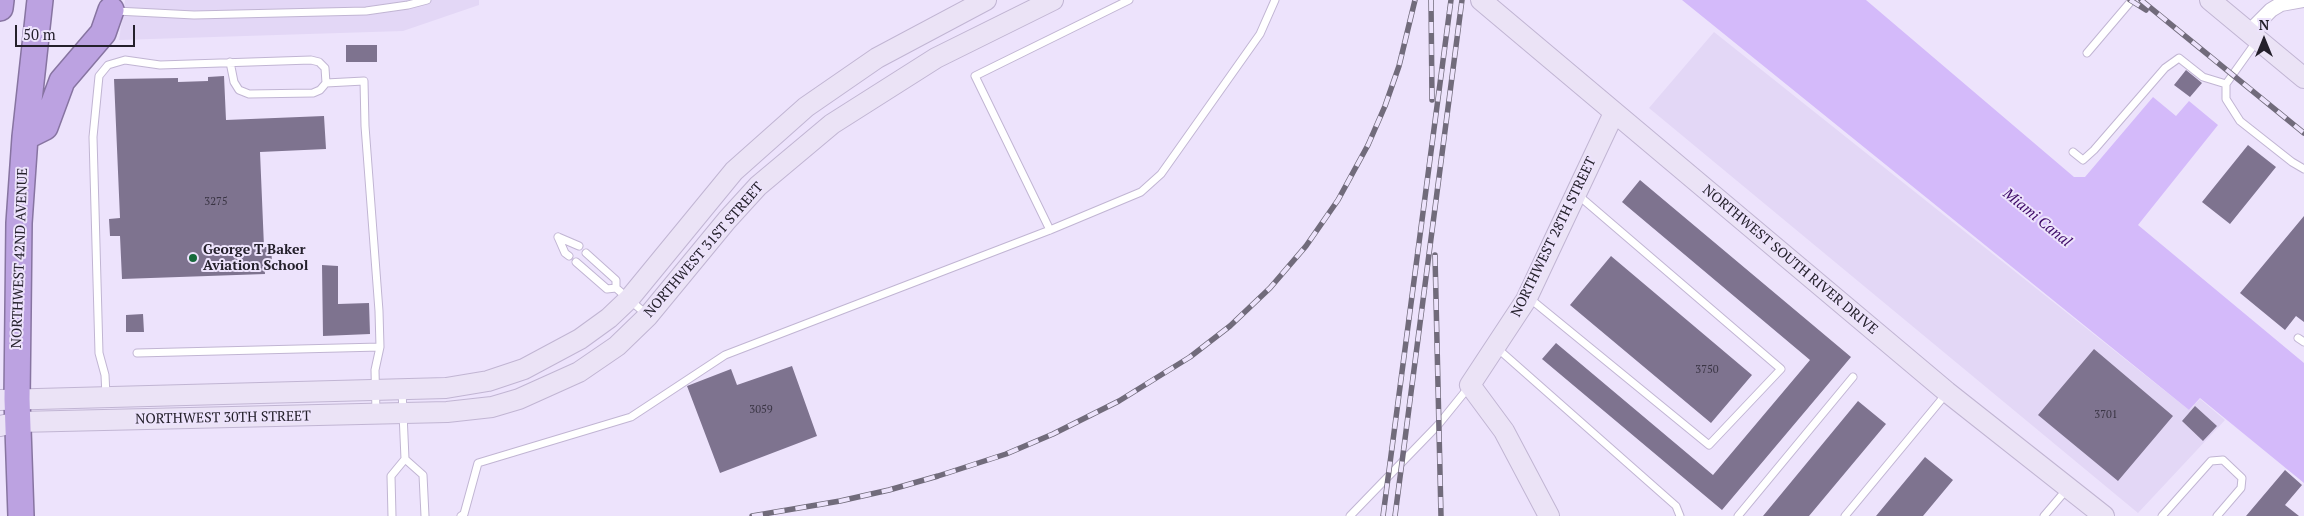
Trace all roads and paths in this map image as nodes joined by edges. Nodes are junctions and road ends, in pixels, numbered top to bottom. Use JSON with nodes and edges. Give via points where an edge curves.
{"nodes":[{"id":1,"x":1,"y":0,"type":"edge"},
{"id":2,"x":40,"y":0,"type":"edge"},
{"id":3,"x":426,"y":0,"type":"edge"},
{"id":4,"x":986,"y":0,"type":"edge"},
{"id":5,"x":1053,"y":0,"type":"edge"},
{"id":6,"x":1129,"y":0,"type":"edge"},
{"id":7,"x":1275,"y":0,"type":"edge"},
{"id":8,"x":1481,"y":0,"type":"edge"},
{"id":9,"x":2132,"y":0,"type":"edge"},
{"id":10,"x":2210,"y":0,"type":"edge"},
{"id":11,"x":2303,"y":0,"type":"edge"},
{"id":12,"x":109,"y":5,"type":"edge"},
{"id":13,"x":0,"y":8,"type":"edge"},
{"id":14,"x":2253,"y":36,"type":"junction"},
{"id":15,"x":2087,"y":53,"type":"dead end"},
{"id":16,"x":230,"y":62,"type":"junction"},
{"id":17,"x":2304,"y":78,"type":"edge"},
{"id":18,"x":326,"y":83,"type":"junction"},
{"id":19,"x":2226,"y":84,"type":"junction"},
{"id":20,"x":1614,"y":113,"type":"junction"},
{"id":21,"x":25,"y":138,"type":"junction"},
{"id":22,"x":2074,"y":152,"type":"dead end"},
{"id":23,"x":2304,"y":169,"type":"edge"},
{"id":24,"x":1576,"y":193,"type":"junction"},
{"id":25,"x":1050,"y":230,"type":"junction"},
{"id":26,"x":579,"y":246,"type":"dead end"},
{"id":27,"x":586,"y":253,"type":"dead end"},
{"id":28,"x":569,"y":256,"type":"dead end"},
{"id":29,"x":576,"y":262,"type":"dead end"},
{"id":30,"x":623,"y":294,"type":"junction"},
{"id":31,"x":1528,"y":296,"type":"junction"},
{"id":32,"x":648,"y":316,"type":"junction"},
{"id":33,"x":380,"y":347,"type":"junction"},
{"id":34,"x":1497,"y":347,"type":"junction"},
{"id":35,"x":137,"y":353,"type":"dead end"},
{"id":36,"x":1853,"y":377,"type":"dead end"},
{"id":37,"x":1470,"y":386,"type":"junction"},
{"id":38,"x":446,"y":388,"type":"joint"},
{"id":39,"x":375,"y":390,"type":"junction"},
{"id":40,"x":402,"y":390,"type":"junction"},
{"id":41,"x":1947,"y":392,"type":"junction"},
{"id":42,"x":106,"y":396,"type":"junction"},
{"id":43,"x":9,"y":412,"type":"edge"},
{"id":44,"x":447,"y":412,"type":"joint"},
{"id":45,"x":376,"y":414,"type":"junction"},
{"id":46,"x":403,"y":414,"type":"junction"},
{"id":47,"x":405,"y":459,"type":"junction"},
{"id":48,"x":2068,"y":488,"type":"junction"},
{"id":49,"x":21,"y":516,"type":"edge"},
{"id":50,"x":392,"y":516,"type":"edge"},
{"id":51,"x":425,"y":516,"type":"edge"},
{"id":52,"x":461,"y":516,"type":"edge"},
{"id":53,"x":1350,"y":516,"type":"edge"},
{"id":54,"x":1549,"y":516,"type":"edge"},
{"id":55,"x":1680,"y":516,"type":"edge"},
{"id":56,"x":1738,"y":516,"type":"edge"},
{"id":57,"x":1845,"y":516,"type":"edge"},
{"id":58,"x":2044,"y":516,"type":"edge"},
{"id":59,"x":2104,"y":516,"type":"edge"},
{"id":60,"x":2162,"y":516,"type":"edge"},
{"id":61,"x":2217,"y":516,"type":"edge"}],
"edges":[{"from":1,"to":13,"type":"highway"},
{"from":2,"to":21,"type":"highway","name":"NORTHWEST 42ND AVENUE"},
{"from":3,"to":12,"type":"lane","via":[[386,9],[194,15]]},
{"from":4,"to":30,"type":"street","name":"NORTHWEST 31ST STREET","via":[[876,58],[783,126],[749,156]]},
{"from":5,"to":32,"type":"street","name":"NORTHWEST 31ST STREET","via":[[928,63],[808,142],[742,203]]},
{"from":6,"to":25,"type":"lane","via":[[975,76]]},
{"from":7,"to":25,"type":"lane","via":[[1260,34],[1161,174],[1141,192]]},
{"from":8,"to":20,"type":"street","name":"NORTHWEST SOUTH RIVER DRIVE"},
{"from":9,"to":15,"type":"lane"},
{"from":10,"to":14,"type":"street"},
{"from":11,"to":14,"type":"street","via":[[2281,4],[2271,10]]},
{"from":12,"to":21,"type":"highway","via":[[103,33],[62,81],[45,127]]},
{"from":14,"to":17,"type":"street"},
{"from":14,"to":19,"type":"lane"},
{"from":16,"to":18,"type":"lane","via":[[311,60],[325,68]]},
{"from":16,"to":18,"type":"lane","via":[[234,82],[239,90],[249,94],[313,93]]},
{"from":16,"to":42,"type":"lane","via":[[160,65],[125,60],[108,65],[99,76],[93,138],[98,353],[105,375]]},
{"from":18,"to":33,"type":"lane","via":[[364,81]]},
{"from":19,"to":22,"type":"lane","via":[[2204,77],[2179,58],[2164,68],[2089,155],[2083,160]]},
{"from":19,"to":23,"type":"lane","via":[[2226,99],[2240,121]]},
{"from":20,"to":24,"type":"street","name":"NORTHWEST 28TH STREET"},
{"from":20,"to":41,"type":"street","name":"NORTHWEST SOUTH RIVER DRIVE"},
{"from":21,"to":43,"type":"highway","name":"NORTHWEST 42ND AVENUE"},
{"from":24,"to":31,"type":"street","name":"NORTHWEST 28TH STREET"},
{"from":24,"to":31,"type":"lane","via":[[1781,369],[1709,445]]},
{"from":25,"to":52,"type":"lane","via":[[725,355],[631,417],[478,463]]},
{"from":26,"to":28,"type":"lane","via":[[558,236]]},
{"from":27,"to":30,"type":"lane","via":[[616,280]]},
{"from":29,"to":30,"type":"lane","via":[[607,289]]},
{"from":30,"to":32,"type":"lane"},
{"from":30,"to":38,"type":"street","name":"NORTHWEST 31ST STREET","via":[[595,329],[543,360],[502,376]]},
{"from":31,"to":34,"type":"street","name":"NORTHWEST 28TH STREET"},
{"from":32,"to":44,"type":"street","name":"NORTHWEST 31ST STREET","via":[[602,357],[551,386],[492,406]]},
{"from":33,"to":35,"type":"lane"},
{"from":33,"to":39,"type":"lane"},
{"from":34,"to":37,"type":"street","name":"NORTHWEST 28TH STREET"},
{"from":34,"to":55,"type":"lane","via":[[1676,506]]},
{"from":36,"to":56,"type":"lane"},
{"from":37,"to":53,"type":"lane","name":"NORTHWEST 28TH STREET","via":[[1438,425]]},
{"from":37,"to":54,"type":"street","via":[[1504,431]]},
{"from":38,"to":40,"type":"street","name":"NORTHWEST 30TH STREET"},
{"from":39,"to":40,"type":"street","name":"NORTHWEST 30TH STREET"},
{"from":39,"to":42,"type":"street","name":"NORTHWEST 30TH STREET"},
{"from":39,"to":45,"type":"lane"},
{"from":40,"to":46,"type":"lane"},
{"from":41,"to":48,"type":"street","name":"NORTHWEST SOUTH RIVER DRIVE"},
{"from":41,"to":57,"type":"lane"},
{"from":42,"to":43,"type":"street","name":"NORTHWEST 30TH STREET"},
{"from":43,"to":45,"type":"street","name":"NORTHWEST 30TH STREET"},
{"from":43,"to":49,"type":"highway","name":"NORTHWEST 42ND AVENUE"},
{"from":44,"to":46,"type":"street","name":"NORTHWEST 30TH STREET"},
{"from":45,"to":46,"type":"street","name":"NORTHWEST 30TH STREET"},
{"from":46,"to":47,"type":"lane"},
{"from":47,"to":50,"type":"lane","via":[[391,476]]},
{"from":47,"to":51,"type":"lane","via":[[422,475]]},
{"from":48,"to":58,"type":"lane"},
{"from":48,"to":59,"type":"street","name":"NORTHWEST SOUTH RIVER DRIVE"},
{"from":60,"to":61,"type":"lane","via":[[2211,461],[2222,460],[2242,478],[2241,488]]}]}
